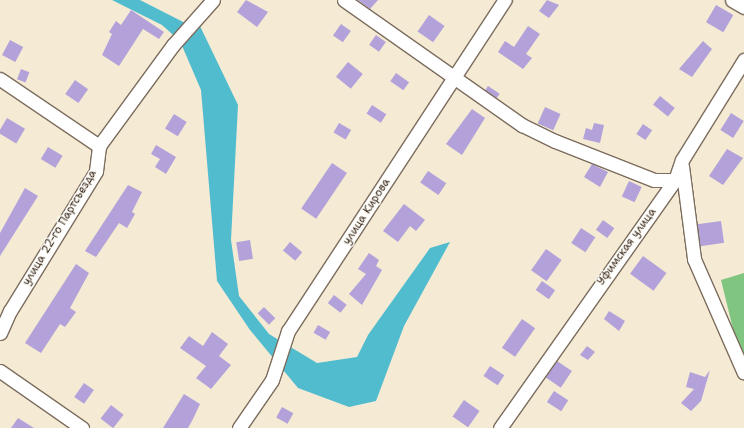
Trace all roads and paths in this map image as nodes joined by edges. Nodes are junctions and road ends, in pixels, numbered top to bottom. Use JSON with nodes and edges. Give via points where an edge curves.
{"nodes":[{"id":1,"x":213,"y":0,"type":"edge"},
{"id":2,"x":344,"y":0,"type":"edge"},
{"id":3,"x":505,"y":0,"type":"edge"},
{"id":4,"x":732,"y":0,"type":"edge"},
{"id":5,"x":744,"y":7,"type":"edge"},
{"id":6,"x":744,"y":60,"type":"edge"},
{"id":7,"x":0,"y":79,"type":"edge"},
{"id":8,"x":454,"y":79,"type":"junction"},
{"id":9,"x":99,"y":146,"type":"junction"},
{"id":10,"x":682,"y":160,"type":"junction"},
{"id":11,"x":675,"y":180,"type":"junction"},
{"id":12,"x":0,"y":333,"type":"edge"},
{"id":13,"x":0,"y":371,"type":"edge"},
{"id":14,"x":744,"y":373,"type":"edge"},
{"id":15,"x":82,"y":428,"type":"edge"},
{"id":16,"x":239,"y":428,"type":"edge"},
{"id":17,"x":500,"y":428,"type":"edge"}],
"edges":[{"from":1,"to":9,"type":"street","name":"улица 22-го Партсъезда","via":[[173,45]]},
{"from":2,"to":8,"type":"street"},
{"from":3,"to":8,"type":"street","name":"улица Кирова"},
{"from":4,"to":5,"type":"street"},
{"from":6,"to":10,"type":"street","name":"Уфимская улица"},
{"from":7,"to":9,"type":"street"},
{"from":8,"to":11,"type":"street","via":[[522,125],[555,142],[654,180]]},
{"from":8,"to":16,"type":"street","name":"улица Кирова","via":[[288,331],[272,380]]},
{"from":9,"to":12,"type":"street","name":"улица 22-го Партсъезда","via":[[96,171],[10,311]]},
{"from":10,"to":11,"type":"street","name":"Уфимская улица"},
{"from":10,"to":14,"type":"street","via":[[694,259]]},
{"from":11,"to":17,"type":"street","name":"Уфимская улица"},
{"from":13,"to":15,"type":"street"}]}
